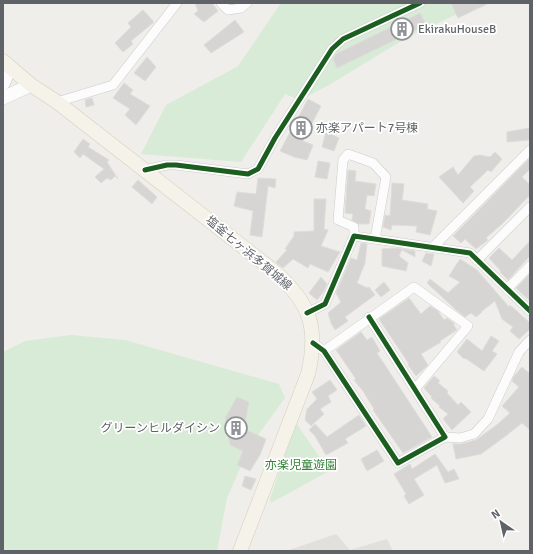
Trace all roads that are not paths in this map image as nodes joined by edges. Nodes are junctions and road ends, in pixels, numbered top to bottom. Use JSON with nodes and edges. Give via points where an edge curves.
{"nodes":[{"id":1,"x":177,"y":3,"type":"edge"},
{"id":2,"x":221,"y":3,"type":"edge"},
{"id":3,"x":247,"y":3,"type":"edge"},
{"id":4,"x":420,"y":3,"type":"edge"},
{"id":5,"x":7,"y":64,"type":"edge"},
{"id":6,"x":3,"y":84,"type":"edge"},
{"id":7,"x":31,"y":85,"type":"junction"},
{"id":8,"x":3,"y":98,"type":"edge"},
{"id":9,"x":57,"y":102,"type":"junction"},
{"id":10,"x":530,"y":150,"type":"edge"},
{"id":11,"x":145,"y":170,"type":"junction"},
{"id":12,"x":530,"y":207,"type":"edge"},
{"id":13,"x":354,"y":236,"type":"junction"},
{"id":14,"x":375,"y":239,"type":"junction"},
{"id":15,"x":433,"y":247,"type":"junction"},
{"id":16,"x":477,"y":260,"type":"junction"},
{"id":17,"x":530,"y":266,"type":"edge"},
{"id":18,"x":507,"y":289,"type":"junction"},
{"id":19,"x":530,"y":311,"type":"edge"},
{"id":20,"x":307,"y":313,"type":"junction"},
{"id":21,"x":369,"y":317,"type":"junction"},
{"id":22,"x":530,"y":340,"type":"edge"},
{"id":23,"x":319,"y":347,"type":"junction"},
{"id":24,"x":415,"y":389,"type":"junction"},
{"id":25,"x":445,"y":437,"type":"junction"},
{"id":26,"x":240,"y":551,"type":"edge"}],
"edges":[{"from":1,"to":9,"type":"street","via":[[113,85]]},
{"from":2,"to":3,"type":"street","via":[[228,10],[241,8]]},
{"from":4,"to":11,"type":"street","via":[[343,38],[332,49],[258,169],[248,174],[176,165]]},
{"from":5,"to":6,"type":"street"},
{"from":5,"to":7,"type":"main road","name":"塩釜七ヶ浜多賀城線"},
{"from":7,"to":8,"type":"street"},
{"from":7,"to":9,"type":"main road","name":"塩釜七ヶ浜多賀城線"},
{"from":9,"to":11,"type":"main road","name":"塩釜七ヶ浜多賀城線"},
{"from":10,"to":15,"type":"street"},
{"from":11,"to":20,"type":"main road","name":"塩釜七ヶ浜多賀城線","via":[[286,282],[302,301]]},
{"from":12,"to":16,"type":"street"},
{"from":13,"to":14,"type":"street"},
{"from":13,"to":14,"type":"street","via":[[354,227],[338,220],[343,160],[348,154],[373,163],[386,177]]},
{"from":13,"to":20,"type":"street","via":[[325,304]]},
{"from":14,"to":15,"type":"street"},
{"from":15,"to":16,"type":"street","via":[[470,253]]},
{"from":16,"to":18,"type":"street"},
{"from":17,"to":18,"type":"street"},
{"from":18,"to":19,"type":"street"},
{"from":20,"to":23,"type":"main road","name":"塩釜七ヶ浜多賀城線"},
{"from":21,"to":23,"type":"street"},
{"from":21,"to":24,"type":"street"},
{"from":21,"to":24,"type":"street","via":[[414,287],[468,326]]},
{"from":22,"to":25,"type":"street","via":[[519,352],[488,419],[474,434],[460,438]]},
{"from":23,"to":25,"type":"street","via":[[398,463]]},
{"from":23,"to":26,"type":"main road","name":"塩釜七ヶ浜多賀城線","via":[[312,357],[308,374]]},
{"from":24,"to":25,"type":"street"}]}
